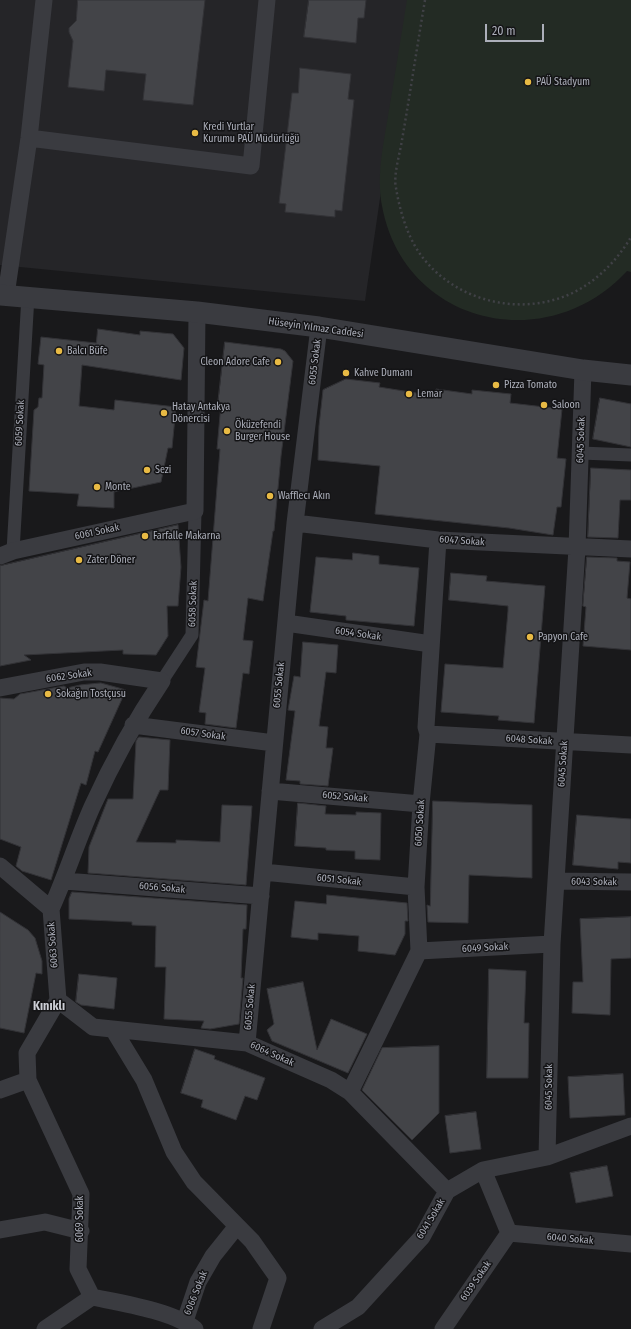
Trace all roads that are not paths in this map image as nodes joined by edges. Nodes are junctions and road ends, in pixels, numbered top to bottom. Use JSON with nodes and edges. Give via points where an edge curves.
{"nodes":[{"id":1,"x":44,"y":0,"type":"edge"},
{"id":2,"x":267,"y":0,"type":"edge"},
{"id":3,"x":29,"y":138,"type":"junction"},
{"id":4,"x":3,"y":295,"type":"edge"},
{"id":5,"x":28,"y":296,"type":"junction"},
{"id":6,"x":197,"y":312,"type":"junction"},
{"id":7,"x":319,"y":327,"type":"junction"},
{"id":8,"x":583,"y":370,"type":"junction"},
{"id":9,"x":631,"y":375,"type":"edge"},
{"id":10,"x":581,"y":453,"type":"junction"},
{"id":11,"x":631,"y":455,"type":"edge"},
{"id":12,"x":195,"y":511,"type":"junction"},
{"id":13,"x":295,"y":523,"type":"junction"},
{"id":14,"x":438,"y":540,"type":"junction"},
{"id":15,"x":577,"y":548,"type":"junction"},
{"id":16,"x":631,"y":549,"type":"edge"},
{"id":17,"x":7,"y":553,"type":"edge"},
{"id":18,"x":286,"y":623,"type":"junction"},
{"id":19,"x":431,"y":644,"type":"junction"},
{"id":20,"x":162,"y":681,"type":"junction"},
{"id":21,"x":0,"y":688,"type":"edge"},
{"id":22,"x":133,"y":725,"type":"junction"},
{"id":23,"x":428,"y":734,"type":"junction"},
{"id":24,"x":564,"y":742,"type":"junction"},
{"id":25,"x":274,"y":743,"type":"junction"},
{"id":26,"x":631,"y":745,"type":"edge"},
{"id":27,"x":270,"y":791,"type":"junction"},
{"id":28,"x":421,"y":804,"type":"junction"},
{"id":29,"x":0,"y":866,"type":"edge"},
{"id":30,"x":263,"y":872,"type":"junction"},
{"id":31,"x":64,"y":881,"type":"junction"},
{"id":32,"x":556,"y":881,"type":"junction"},
{"id":33,"x":631,"y":882,"type":"edge"},
{"id":34,"x":416,"y":887,"type":"junction"},
{"id":35,"x":261,"y":896,"type":"junction"},
{"id":36,"x":51,"y":909,"type":"junction"},
{"id":37,"x":552,"y":944,"type":"junction"},
{"id":38,"x":418,"y":951,"type":"junction"},
{"id":39,"x":58,"y":1000,"type":"junction"},
{"id":40,"x":113,"y":1029,"type":"junction"},
{"id":41,"x":247,"y":1043,"type":"junction"},
{"id":42,"x":28,"y":1080,"type":"junction"},
{"id":43,"x":0,"y":1090,"type":"edge"},
{"id":44,"x":350,"y":1092,"type":"junction"},
{"id":45,"x":631,"y":1126,"type":"edge"},
{"id":46,"x":547,"y":1157,"type":"junction"},
{"id":47,"x":483,"y":1170,"type":"junction"},
{"id":48,"x":447,"y":1191,"type":"junction"},
{"id":49,"x":237,"y":1226,"type":"junction"},
{"id":50,"x":0,"y":1230,"type":"edge"},
{"id":51,"x":81,"y":1231,"type":"junction"},
{"id":52,"x":509,"y":1233,"type":"junction"},
{"id":53,"x":631,"y":1244,"type":"edge"},
{"id":54,"x":92,"y":1297,"type":"junction"},
{"id":55,"x":190,"y":1325,"type":"edge"},
{"id":56,"x":46,"y":1329,"type":"edge"},
{"id":57,"x":261,"y":1329,"type":"edge"},
{"id":58,"x":322,"y":1329,"type":"edge"},
{"id":59,"x":443,"y":1329,"type":"edge"}],
"edges":[{"from":1,"to":3,"type":"street"},
{"from":2,"to":3,"type":"street","via":[[251,166]]},
{"from":3,"to":4,"type":"street"},
{"from":4,"to":5,"type":"street","name":"Hüseyin Yılmaz Caddesi"},
{"from":5,"to":6,"type":"street","name":"Hüseyin Yılmaz Caddesi"},
{"from":5,"to":17,"type":"street","name":"6059 Sokak"},
{"from":6,"to":7,"type":"street","name":"Hüseyin Yılmaz Caddesi"},
{"from":6,"to":12,"type":"street","name":"6058 Sokak"},
{"from":7,"to":8,"type":"street","name":"Hüseyin Yılmaz Caddesi"},
{"from":7,"to":13,"type":"street","name":"6055 Sokak"},
{"from":8,"to":9,"type":"street","name":"Hüseyin Yılmaz Caddesi"},
{"from":8,"to":10,"type":"street","name":"6045 Sokak"},
{"from":10,"to":11,"type":"street"},
{"from":10,"to":15,"type":"street","name":"6045 Sokak"},
{"from":12,"to":17,"type":"street","name":"6061 Sokak"},
{"from":12,"to":20,"type":"street","name":"6058 Sokak","via":[[192,635]]},
{"from":13,"to":14,"type":"street","name":"6047 Sokak"},
{"from":13,"to":18,"type":"street","name":"6055 Sokak"},
{"from":14,"to":15,"type":"street","name":"6047 Sokak"},
{"from":14,"to":19,"type":"street","name":"6050 Sokak"},
{"from":15,"to":16,"type":"street","name":"6047 Sokak"},
{"from":15,"to":24,"type":"street","name":"6045 Sokak"},
{"from":18,"to":19,"type":"street","name":"6054 Sokak"},
{"from":18,"to":25,"type":"street","name":"6055 Sokak"},
{"from":19,"to":23,"type":"street","name":"6050 Sokak","via":[[426,726]]},
{"from":20,"to":21,"type":"street","name":"6062 Sokak","via":[[84,672]]},
{"from":20,"to":22,"type":"street","name":"6058 Sokak"},
{"from":22,"to":25,"type":"street","name":"6057 Sokak"},
{"from":22,"to":31,"type":"street","name":"6058 Sokak","via":[[92,808]]},
{"from":23,"to":24,"type":"street","name":"6048 Sokak"},
{"from":23,"to":28,"type":"street","name":"6050 Sokak"},
{"from":24,"to":26,"type":"street","name":"6048 Sokak"},
{"from":24,"to":32,"type":"street","name":"6045 Sokak"},
{"from":25,"to":27,"type":"street","name":"6055 Sokak"},
{"from":27,"to":28,"type":"street","name":"6052 Sokak"},
{"from":27,"to":30,"type":"street","name":"6055 Sokak"},
{"from":28,"to":34,"type":"street","name":"6050 Sokak"},
{"from":29,"to":36,"type":"street","name":"6063 Sokak"},
{"from":30,"to":34,"type":"street","name":"6051 Sokak"},
{"from":30,"to":35,"type":"street","name":"6055 Sokak"},
{"from":31,"to":35,"type":"street","name":"6056 Sokak"},
{"from":31,"to":36,"type":"street","name":"6058 Sokak"},
{"from":32,"to":33,"type":"street","name":"6043 Sokak"},
{"from":32,"to":37,"type":"street","name":"6045 Sokak"},
{"from":34,"to":38,"type":"street","name":"6050 Sokak"},
{"from":35,"to":41,"type":"street","name":"6055 Sokak"},
{"from":36,"to":39,"type":"street","name":"6063 Sokak"},
{"from":37,"to":38,"type":"street","name":"6049 Sokak"},
{"from":37,"to":46,"type":"street","name":"6045 Sokak"},
{"from":38,"to":44,"type":"street","name":"6050 Sokak"},
{"from":39,"to":40,"type":"street","name":"6064 Sokak","via":[[93,1027]]},
{"from":39,"to":42,"type":"street","name":"6069 Sokak","via":[[27,1053]]},
{"from":40,"to":41,"type":"street","name":"6064 Sokak"},
{"from":40,"to":49,"type":"street","via":[[144,1080],[174,1152],[194,1182]]},
{"from":41,"to":44,"type":"street","name":"6064 Sokak","via":[[331,1080]]},
{"from":42,"to":43,"type":"street"},
{"from":42,"to":51,"type":"street","name":"6069 Sokak","via":[[81,1194]]},
{"from":44,"to":48,"type":"street","name":"6064 Sokak"},
{"from":45,"to":46,"type":"street","name":"6041 Sokak"},
{"from":46,"to":47,"type":"street","name":"6041 Sokak"},
{"from":47,"to":48,"type":"street","name":"6041 Sokak"},
{"from":47,"to":52,"type":"street"},
{"from":48,"to":58,"type":"street","name":"6041 Sokak","via":[[422,1236],[358,1307]]},
{"from":49,"to":55,"type":"street","name":"6066 Sokak","via":[[213,1256],[198,1282]]},
{"from":49,"to":57,"type":"street","via":[[252,1241],[278,1278]]},
{"from":50,"to":51,"type":"street","via":[[46,1222]]},
{"from":51,"to":54,"type":"street","name":"6069 Sokak","via":[[78,1269]]},
{"from":52,"to":53,"type":"street","name":"6040 Sokak"},
{"from":52,"to":59,"type":"street","name":"6039 Sokak"},
{"from":54,"to":55,"type":"street","via":[[131,1306]]},
{"from":54,"to":56,"type":"street"}]}
